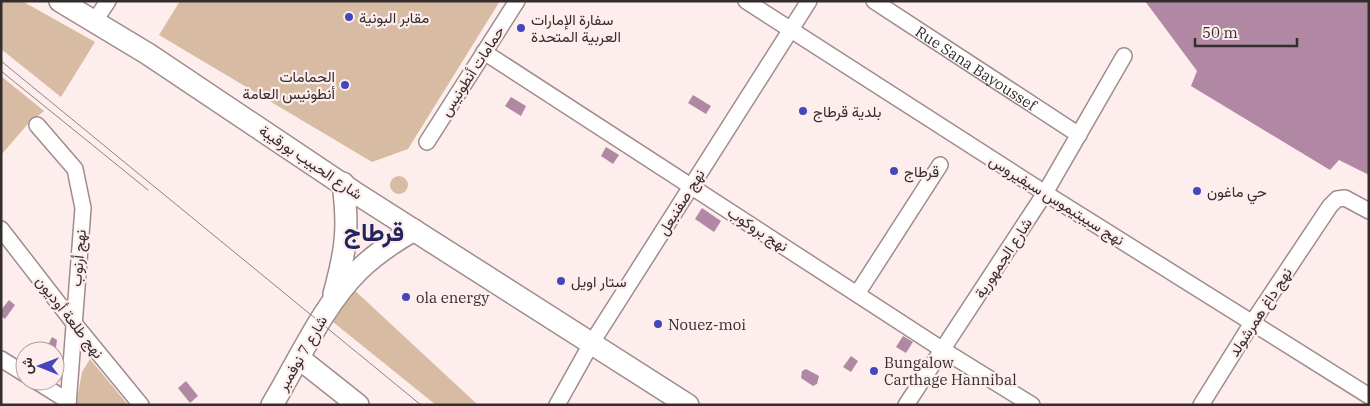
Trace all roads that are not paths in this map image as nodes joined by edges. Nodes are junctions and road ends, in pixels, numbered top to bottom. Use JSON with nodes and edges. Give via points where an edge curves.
{"nodes":[{"id":1,"x":60,"y":1,"type":"edge"},
{"id":2,"x":108,"y":1,"type":"edge"},
{"id":3,"x":517,"y":1,"type":"edge"},
{"id":4,"x":746,"y":1,"type":"edge"},
{"id":5,"x":809,"y":1,"type":"edge"},
{"id":6,"x":874,"y":1,"type":"edge"},
{"id":7,"x":94,"y":22,"type":"junction"},
{"id":8,"x":791,"y":30,"type":"junction"},
{"id":9,"x":484,"y":52,"type":"junction"},
{"id":10,"x":1124,"y":56,"type":"dead end"},
{"id":11,"x":37,"y":125,"type":"dead end"},
{"id":12,"x":1079,"y":136,"type":"junction"},
{"id":13,"x":426,"y":142,"type":"dead end"},
{"id":14,"x":940,"y":164,"type":"dead end"},
{"id":15,"x":343,"y":183,"type":"junction"},
{"id":16,"x":691,"y":186,"type":"junction"},
{"id":17,"x":1044,"y":193,"type":"junction"},
{"id":18,"x":1369,"y":211,"type":"edge"},
{"id":19,"x":1,"y":229,"type":"edge"},
{"id":20,"x":414,"y":230,"type":"junction"},
{"id":21,"x":857,"y":294,"type":"junction"},
{"id":22,"x":332,"y":301,"type":"junction"},
{"id":23,"x":73,"y":322,"type":"junction"},
{"id":24,"x":1252,"y":322,"type":"junction"},
{"id":25,"x":591,"y":344,"type":"junction"},
{"id":26,"x":944,"y":350,"type":"junction"},
{"id":27,"x":1,"y":359,"type":"edge"},
{"id":28,"x":300,"y":359,"type":"junction"},
{"id":29,"x":15,"y":368,"type":"edge"},
{"id":30,"x":51,"y":391,"type":"edge"},
{"id":31,"x":1369,"y":396,"type":"edge"},
{"id":32,"x":68,"y":403,"type":"edge"},
{"id":33,"x":141,"y":405,"type":"edge"},
{"id":34,"x":272,"y":405,"type":"edge"},
{"id":35,"x":358,"y":405,"type":"edge"},
{"id":36,"x":557,"y":405,"type":"edge"},
{"id":37,"x":688,"y":405,"type":"edge"},
{"id":38,"x":906,"y":405,"type":"edge"},
{"id":39,"x":1032,"y":405,"type":"edge"},
{"id":40,"x":1201,"y":405,"type":"edge"}],
"edges":[{"from":1,"to":7,"type":"main road","name":"شارع الحبيب بورقيبة"},
{"from":2,"to":7,"type":"street"},
{"from":3,"to":9,"type":"street","name":"حمامات أنطونيس"},
{"from":4,"to":8,"type":"street","name":"نهج سيبتيموس سيفيروس"},
{"from":5,"to":8,"type":"street","name":"نهج صفنبعل"},
{"from":6,"to":12,"type":"street","name":"Rue Sana Bayoussef"},
{"from":7,"to":15,"type":"main road","name":"شارع الحبيب بورقيبة"},
{"from":8,"to":16,"type":"street","name":"نهج صفنبعل"},
{"from":8,"to":17,"type":"street","name":"نهج سيبتيموس سيفيروس"},
{"from":9,"to":13,"type":"street","name":"حمامات أنطونيس"},
{"from":9,"to":16,"type":"street","name":"نهج بروكوب"},
{"from":10,"to":12,"type":"street","name":"شارع الجمهورية"},
{"from":11,"to":23,"type":"street","name":"نهج أرنوب","via":[[75,170],[80,191],[83,208]]},
{"from":12,"to":17,"type":"street","name":"شارع الجمهورية"},
{"from":14,"to":21,"type":"street"},
{"from":15,"to":20,"type":"main road","name":"شارع الحبيب بورقيبة"},
{"from":15,"to":22,"type":"main road","name":"شارع 7 نوفمبر","via":[[347,225],[345,256]]},
{"from":16,"to":21,"type":"street","name":"نهج بروكوب"},
{"from":16,"to":25,"type":"street","name":"نهج صفنبعل"},
{"from":17,"to":24,"type":"street","name":"نهج سيبتيموس سيفيروس"},
{"from":17,"to":26,"type":"street","name":"شارع الجمهورية"},
{"from":18,"to":24,"type":"street","name":"نهج داغ همرشولد","via":[[1345,198],[1330,206]]},
{"from":19,"to":23,"type":"street","name":"نهج طلعة أوديون"},
{"from":20,"to":22,"type":"main road","name":"شارع 7 نوفمبر","via":[[359,270]]},
{"from":20,"to":25,"type":"main road","name":"شارع الحبيب بورقيبة"},
{"from":21,"to":26,"type":"street","name":"نهج بروكوب"},
{"from":22,"to":28,"type":"main road","name":"شارع 7 نوفمبر"},
{"from":23,"to":32,"type":"street","name":"نهج أرنوب"},
{"from":23,"to":33,"type":"street","name":"نهج طلعة أوديون"},
{"from":24,"to":31,"type":"street","name":"نهج سيبتيموس سيفيروس"},
{"from":24,"to":40,"type":"street","name":"نهج داغ همرشولد"},
{"from":25,"to":36,"type":"street","name":"نهج صفنبعل"},
{"from":25,"to":37,"type":"main road","name":"شارع الحبيب بورقيبة"},
{"from":26,"to":38,"type":"street","name":"شارع الجمهورية"},
{"from":26,"to":39,"type":"street","name":"نهج بروكوب"},
{"from":27,"to":29,"type":"street"},
{"from":28,"to":34,"type":"main road","name":"شارع 7 نوفمبر"},
{"from":28,"to":35,"type":"main road"},
{"from":30,"to":32,"type":"street"}]}
